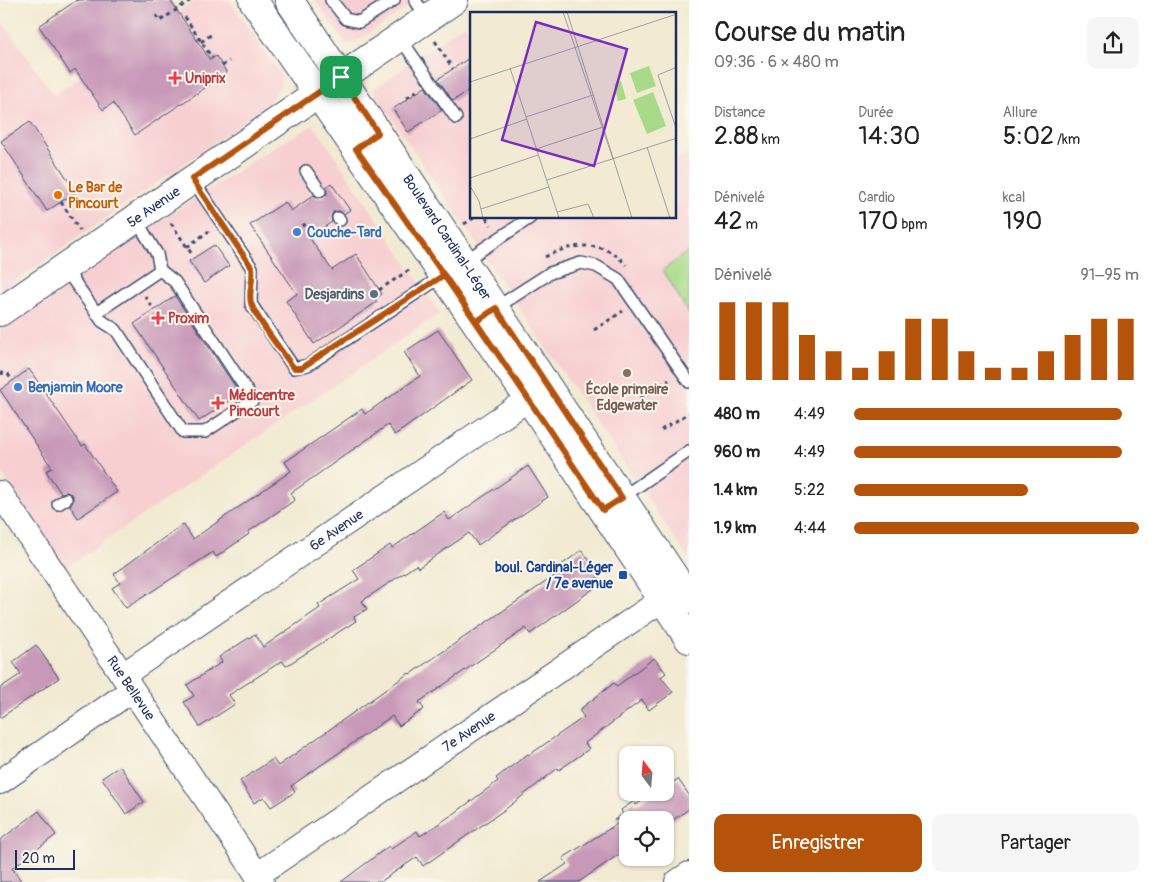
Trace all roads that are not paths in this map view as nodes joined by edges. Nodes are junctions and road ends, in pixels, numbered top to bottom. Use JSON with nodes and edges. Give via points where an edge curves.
{"nodes":[{"id":1,"x":253,"y":0,"type":"edge"},
{"id":2,"x":289,"y":0,"type":"edge"},
{"id":3,"x":331,"y":0,"type":"edge"},
{"id":4,"x":394,"y":0,"type":"edge"},
{"id":5,"x":454,"y":0,"type":"edge"},
{"id":6,"x":425,"y":20,"type":"edge"},
{"id":7,"x":400,"y":37,"type":"junction"},
{"id":8,"x":341,"y":77,"type":"junction"},
{"id":9,"x":317,"y":93,"type":"junction"},
{"id":10,"x":456,"y":118,"type":"dead end"},
{"id":11,"x":368,"y":141,"type":"junction"},
{"id":12,"x":306,"y":172,"type":"dead end"},
{"id":13,"x":192,"y":179,"type":"junction"},
{"id":14,"x":320,"y":191,"type":"dead end"},
{"id":15,"x":135,"y":218,"type":"junction"},
{"id":16,"x":528,"y":219,"type":"edge"},
{"id":17,"x":64,"y":267,"type":"junction"},
{"id":18,"x":454,"y":268,"type":"junction"},
{"id":19,"x":160,"y":270,"type":"junction"},
{"id":20,"x":0,"y":312,"type":"edge"},
{"id":21,"x":486,"y":315,"type":"junction"},
{"id":22,"x":99,"y":317,"type":"junction"},
{"id":23,"x":689,"y":382,"type":"edge"},
{"id":24,"x":538,"y":392,"type":"junction"},
{"id":25,"x":689,"y":452,"type":"edge"},
{"id":26,"x":0,"y":493,"type":"edge"},
{"id":27,"x":613,"y":504,"type":"junction"},
{"id":28,"x":678,"y":595,"type":"edge"},
{"id":29,"x":689,"y":639,"type":"edge"},
{"id":30,"x":127,"y":682,"type":"junction"},
{"id":31,"x":0,"y":782,"type":"edge"},
{"id":32,"x":689,"y":874,"type":"edge"},
{"id":33,"x":260,"y":878,"type":"edge"},
{"id":34,"x":677,"y":882,"type":"edge"}],
"edges":[{"from":1,"to":9,"type":"street","name":"Boulevard Cardinal-Léger"},
{"from":2,"to":8,"type":"street","name":"Boulevard Cardinal-Léger"},
{"from":3,"to":4,"type":"lane","via":[[346,19],[359,22]]},
{"from":5,"to":6,"type":"street","name":"5e Avenue"},
{"from":6,"to":7,"type":"street","name":"5e Avenue"},
{"from":7,"to":8,"type":"street","name":"5e Avenue"},
{"from":7,"to":10,"type":"lane"},
{"from":8,"to":9,"type":"street","name":"5e Avenue"},
{"from":8,"to":11,"type":"street","name":"Boulevard Cardinal-Léger"},
{"from":9,"to":11,"type":"street","name":"Boulevard Cardinal-Léger"},
{"from":9,"to":13,"type":"street","name":"5e Avenue"},
{"from":11,"to":18,"type":"street","name":"Boulevard Cardinal-Léger"},
{"from":12,"to":14,"type":"lane"},
{"from":13,"to":15,"type":"street","name":"5e Avenue"},
{"from":13,"to":18,"type":"lane","via":[[252,268],[251,304],[294,368],[308,366]]},
{"from":15,"to":17,"type":"street","name":"5e Avenue"},
{"from":15,"to":19,"type":"lane","via":[[157,254]]},
{"from":16,"to":18,"type":"lane"},
{"from":17,"to":20,"type":"street","name":"5e Avenue"},
{"from":17,"to":22,"type":"lane"},
{"from":18,"to":21,"type":"street","name":"Boulevard Cardinal-Léger"},
{"from":19,"to":22,"type":"lane"},
{"from":19,"to":22,"type":"lane","via":[[175,282],[253,400],[205,432],[183,432],[116,330]]},
{"from":21,"to":23,"type":"lane","via":[[550,272],[581,263],[596,266],[618,279]]},
{"from":21,"to":24,"type":"street","name":"Boulevard Cardinal-Léger"},
{"from":24,"to":27,"type":"street","name":"Boulevard Cardinal-Léger"},
{"from":24,"to":30,"type":"street","name":"6e Avenue"},
{"from":25,"to":27,"type":"lane"},
{"from":26,"to":30,"type":"street","name":"Rue Bellevue"},
{"from":27,"to":28,"type":"street","name":"Boulevard Cardinal-Léger"},
{"from":28,"to":29,"type":"street","name":"Boulevard Cardinal-Léger"},
{"from":28,"to":33,"type":"street","name":"7e Avenue"},
{"from":30,"to":31,"type":"street","name":"6e Avenue"},
{"from":30,"to":33,"type":"street","name":"Rue Bellevue"},
{"from":32,"to":34,"type":"street"}]}
